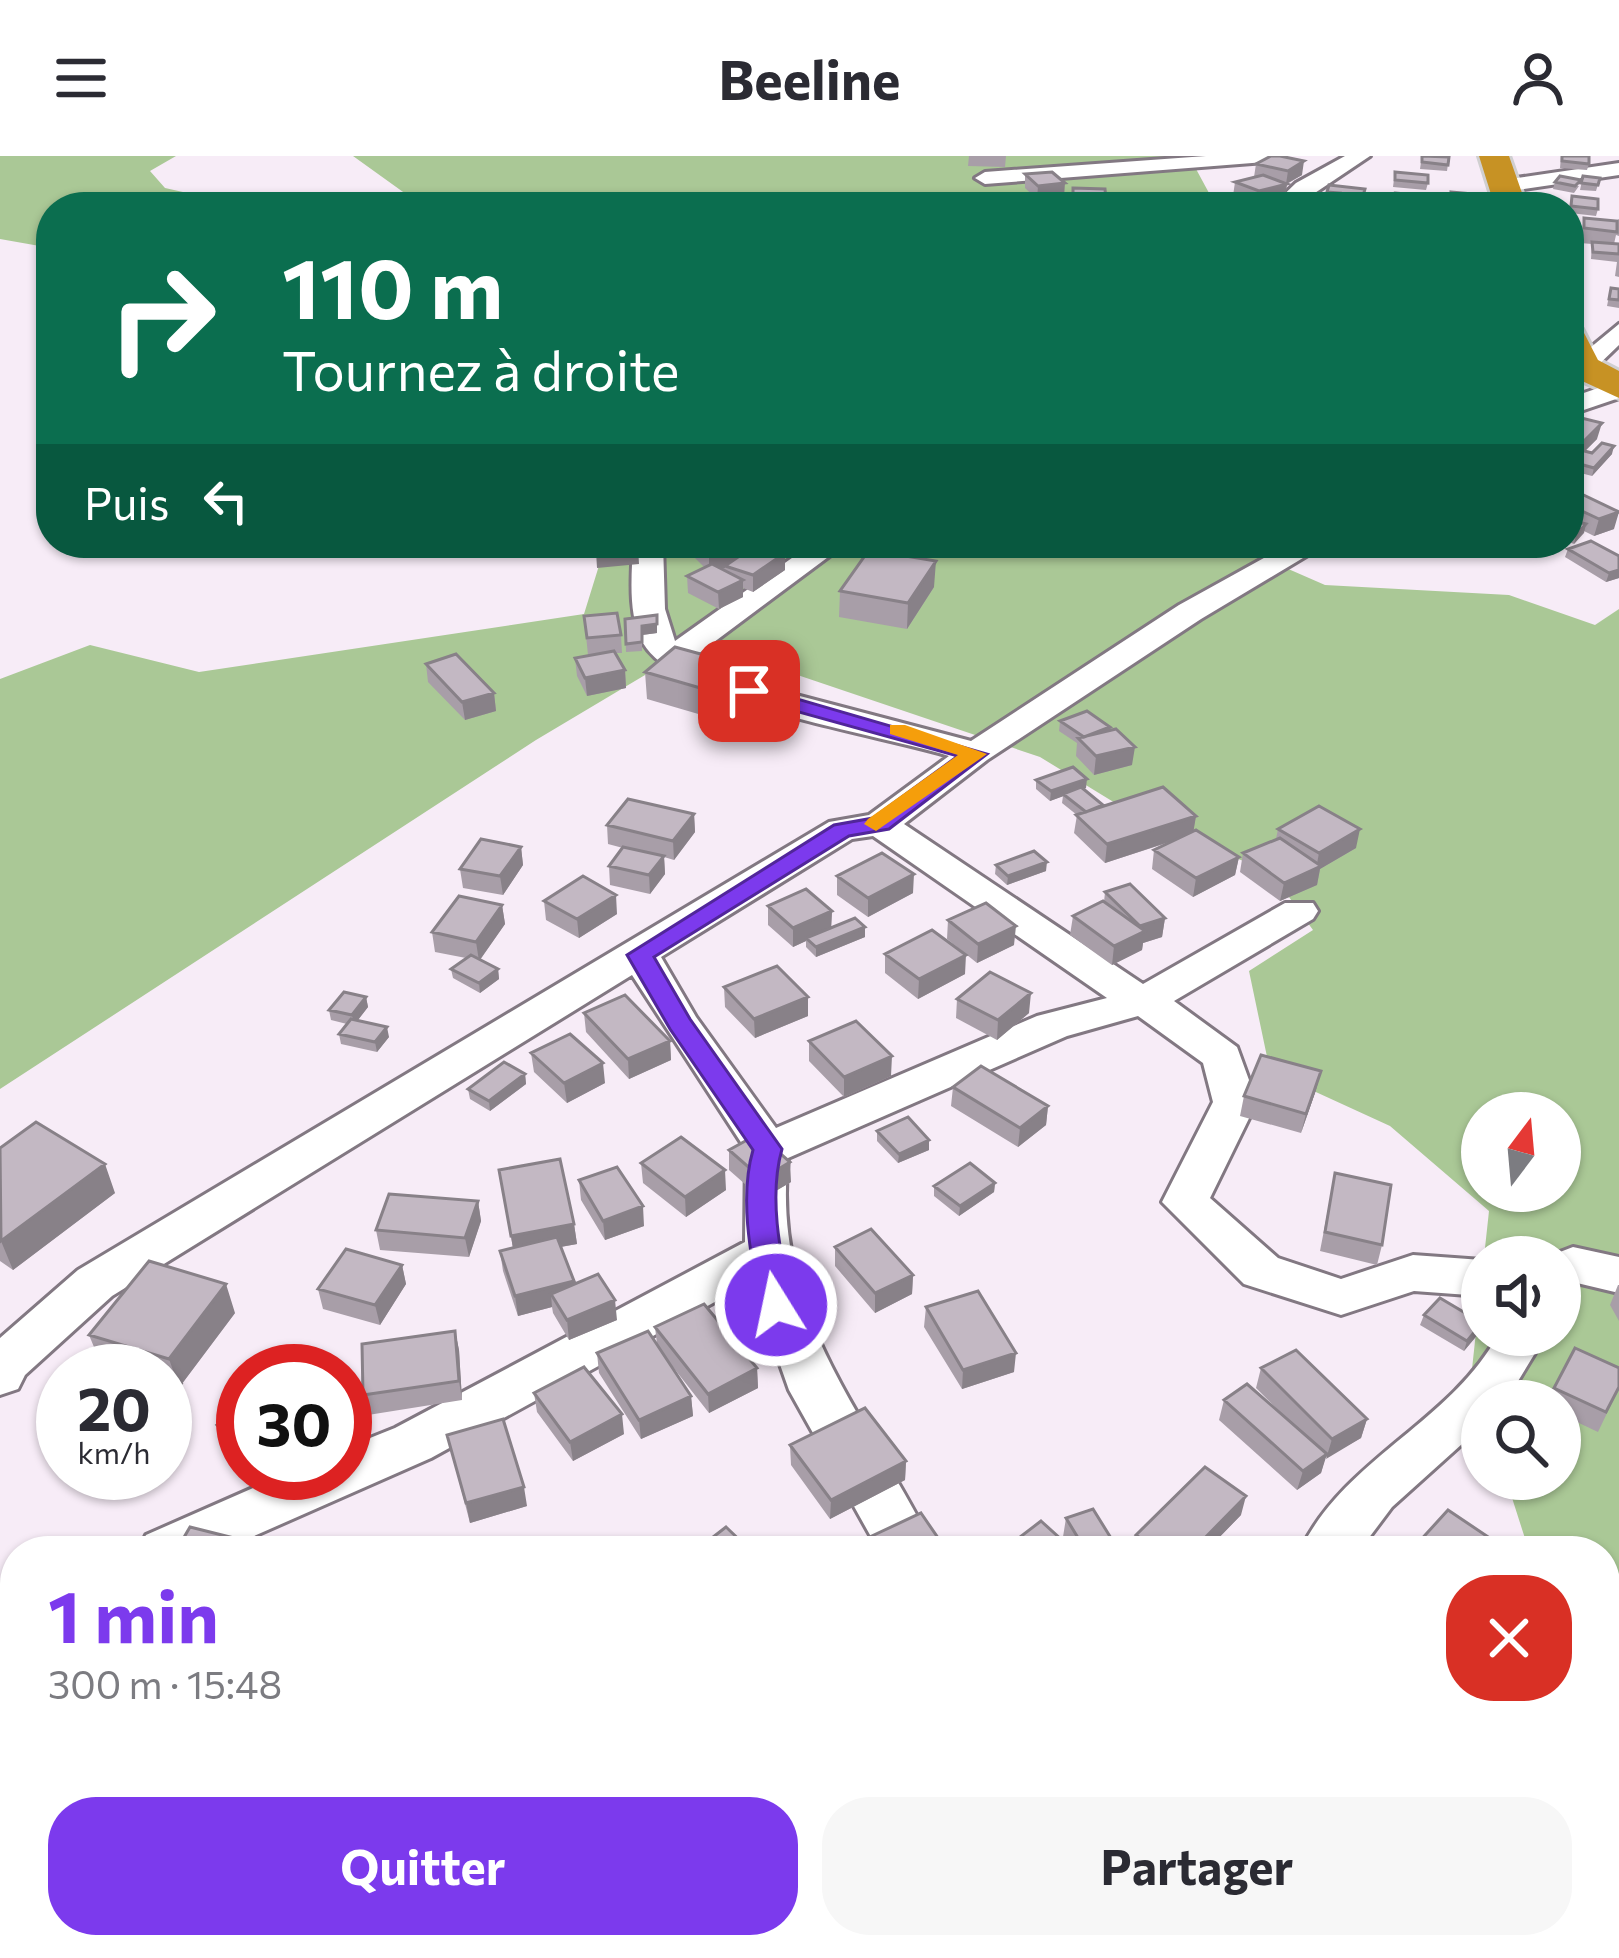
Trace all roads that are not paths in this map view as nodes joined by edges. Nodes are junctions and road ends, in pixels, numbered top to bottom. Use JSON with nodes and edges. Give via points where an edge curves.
{"nodes":[{"id":1,"x":1265,"y":156,"type":"edge"},
{"id":2,"x":1360,"y":156,"type":"edge"},
{"id":3,"x":1619,"y":169,"type":"edge"},
{"id":4,"x":985,"y":178,"type":"dead end"},
{"id":5,"x":1503,"y":183,"type":"edge"},
{"id":6,"x":1299,"y":192,"type":"edge"},
{"id":7,"x":1619,"y":331,"type":"edge"},
{"id":8,"x":1584,"y":348,"type":"edge"},
{"id":9,"x":1584,"y":359,"type":"edge"},
{"id":10,"x":1619,"y":388,"type":"edge"},
{"id":11,"x":1584,"y":401,"type":"edge"},
{"id":12,"x":649,"y":558,"type":"edge"},
{"id":13,"x":811,"y":558,"type":"edge"},
{"id":14,"x":1286,"y":558,"type":"edge"},
{"id":15,"x":674,"y":657,"type":"junction"},
{"id":16,"x":975,"y":754,"type":"junction"},
{"id":17,"x":880,"y":824,"type":"junction"},
{"id":18,"x":1299,"y":911,"type":"dead end"},
{"id":19,"x":640,"y":955,"type":"junction"},
{"id":20,"x":1144,"y":1001,"type":"junction"},
{"id":21,"x":768,"y":1149,"type":"junction"},
{"id":22,"x":765,"y":1253,"type":"junction"},
{"id":23,"x":1581,"y":1267,"type":"edge"},
{"id":24,"x":1619,"y":1275,"type":"edge"},
{"id":25,"x":1461,"y":1276,"type":"edge"},
{"id":26,"x":1513,"y":1356,"type":"edge"},
{"id":27,"x":0,"y":1375,"type":"edge"},
{"id":28,"x":372,"y":1460,"type":"edge"},
{"id":29,"x":280,"y":1500,"type":"edge"},
{"id":30,"x":199,"y":1536,"type":"edge"},
{"id":31,"x":899,"y":1536,"type":"edge"},
{"id":32,"x":1338,"y":1536,"type":"edge"}],
"edges":[{"from":1,"to":4,"type":"street"},
{"from":2,"to":6,"type":"street"},
{"from":3,"to":5,"type":"street"},
{"from":7,"to":8,"type":"street"},
{"from":9,"to":10,"type":"highway"},
{"from":10,"to":11,"type":"street"},
{"from":12,"to":15,"type":"street","via":[[654,628]]},
{"from":13,"to":15,"type":"street"},
{"from":14,"to":16,"type":"street"},
{"from":15,"to":16,"type":"street","via":[[779,703]]},
{"from":16,"to":17,"type":"street"},
{"from":17,"to":19,"type":"street","via":[[842,830]]},
{"from":17,"to":20,"type":"street"},
{"from":18,"to":20,"type":"street"},
{"from":19,"to":21,"type":"street"},
{"from":19,"to":27,"type":"street","via":[[95,1283]]},
{"from":20,"to":21,"type":"street","via":[[1052,1026]]},
{"from":20,"to":25,"type":"street","via":[[1222,1057],[1235,1102],[1185,1202],[1261,1271],[1340,1297],[1413,1273]]},
{"from":21,"to":22,"type":"street"},
{"from":22,"to":28,"type":"street"},
{"from":22,"to":31,"type":"street","via":[[776,1305]]},
{"from":23,"to":24,"type":"street"},
{"from":26,"to":32,"type":"street","via":[[1470,1408],[1371,1492]]},
{"from":29,"to":30,"type":"street"}]}
